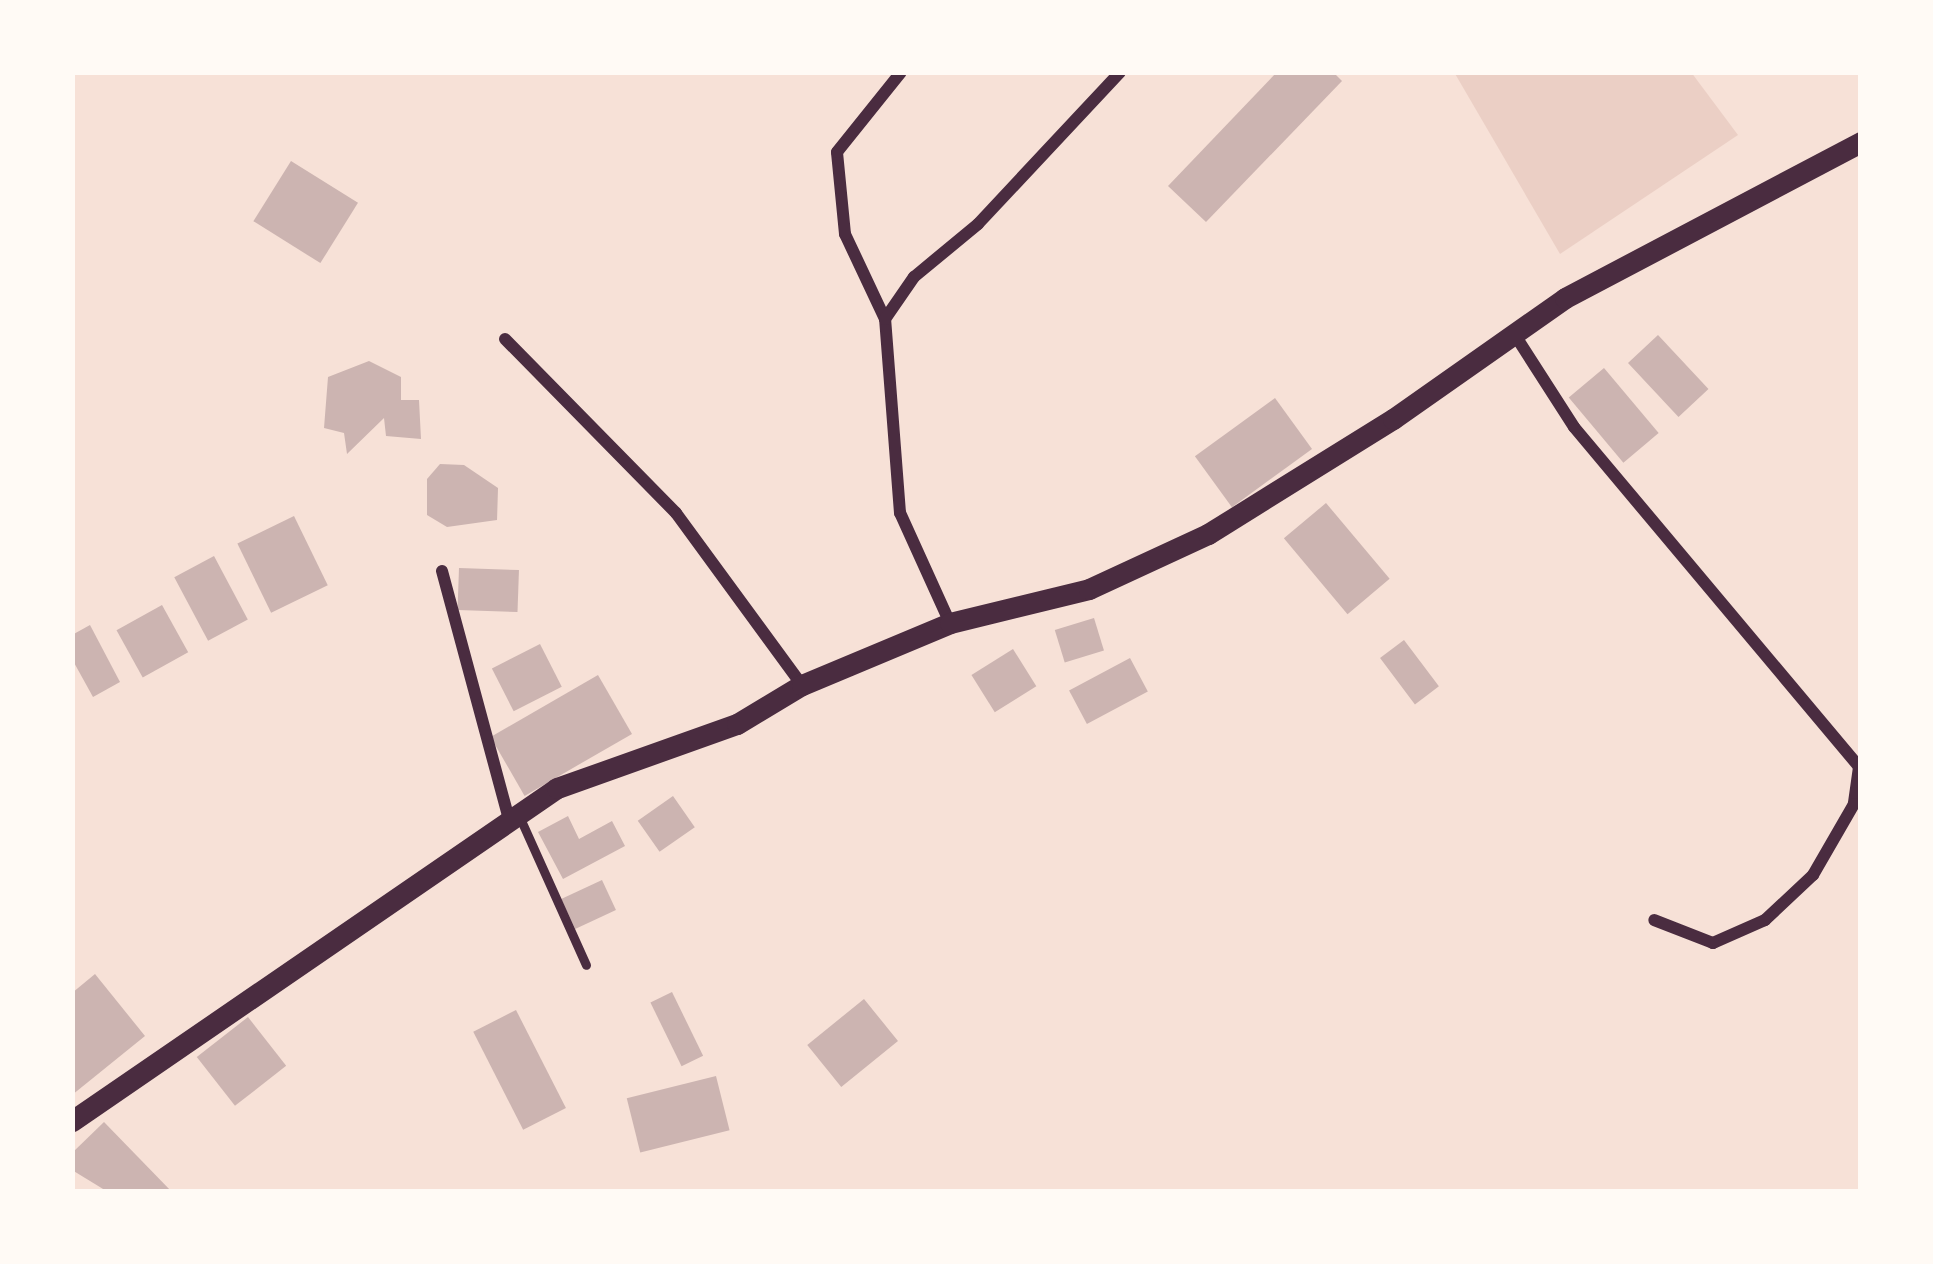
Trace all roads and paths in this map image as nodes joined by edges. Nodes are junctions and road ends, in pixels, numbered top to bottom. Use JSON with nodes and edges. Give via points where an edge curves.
{"nodes":[{"id":1,"x":901,"y":72,"type":"edge"},
{"id":2,"x":1120,"y":72,"type":"edge"},
{"id":3,"x":1861,"y":142,"type":"edge"},
{"id":4,"x":885,"y":319,"type":"junction"},
{"id":5,"x":1515,"y":334,"type":"junction"},
{"id":6,"x":505,"y":339,"type":"dead end"},
{"id":7,"x":442,"y":571,"type":"dead end"},
{"id":8,"x":950,"y":623,"type":"junction"},
{"id":9,"x":802,"y":685,"type":"junction"},
{"id":10,"x":514,"y":816,"type":"junction"},
{"id":11,"x":1654,"y":920,"type":"dead end"},
{"id":12,"x":586,"y":965,"type":"dead end"},
{"id":13,"x":72,"y":1121,"type":"edge"}],
"edges":[{"from":1,"to":4,"type":"street","via":[[837,152],[845,234]]},
{"from":2,"to":4,"type":"street","via":[[978,224],[914,277]]},
{"from":3,"to":5,"type":"street","via":[[1565,298]]},
{"from":4,"to":8,"type":"street","via":[[900,513]]},
{"from":5,"to":8,"type":"street","via":[[1208,534],[1089,589]]},
{"from":5,"to":11,"type":"street","via":[[1574,427],[1858,766],[1854,804],[1813,875],[1765,920],[1713,943]]},
{"from":6,"to":9,"type":"street","via":[[676,513]]},
{"from":7,"to":10,"type":"street"},
{"from":8,"to":9,"type":"street"},
{"from":9,"to":10,"type":"street","via":[[737,724],[557,788]]},
{"from":10,"to":12,"type":"lane"},
{"from":10,"to":13,"type":"street"}]}
